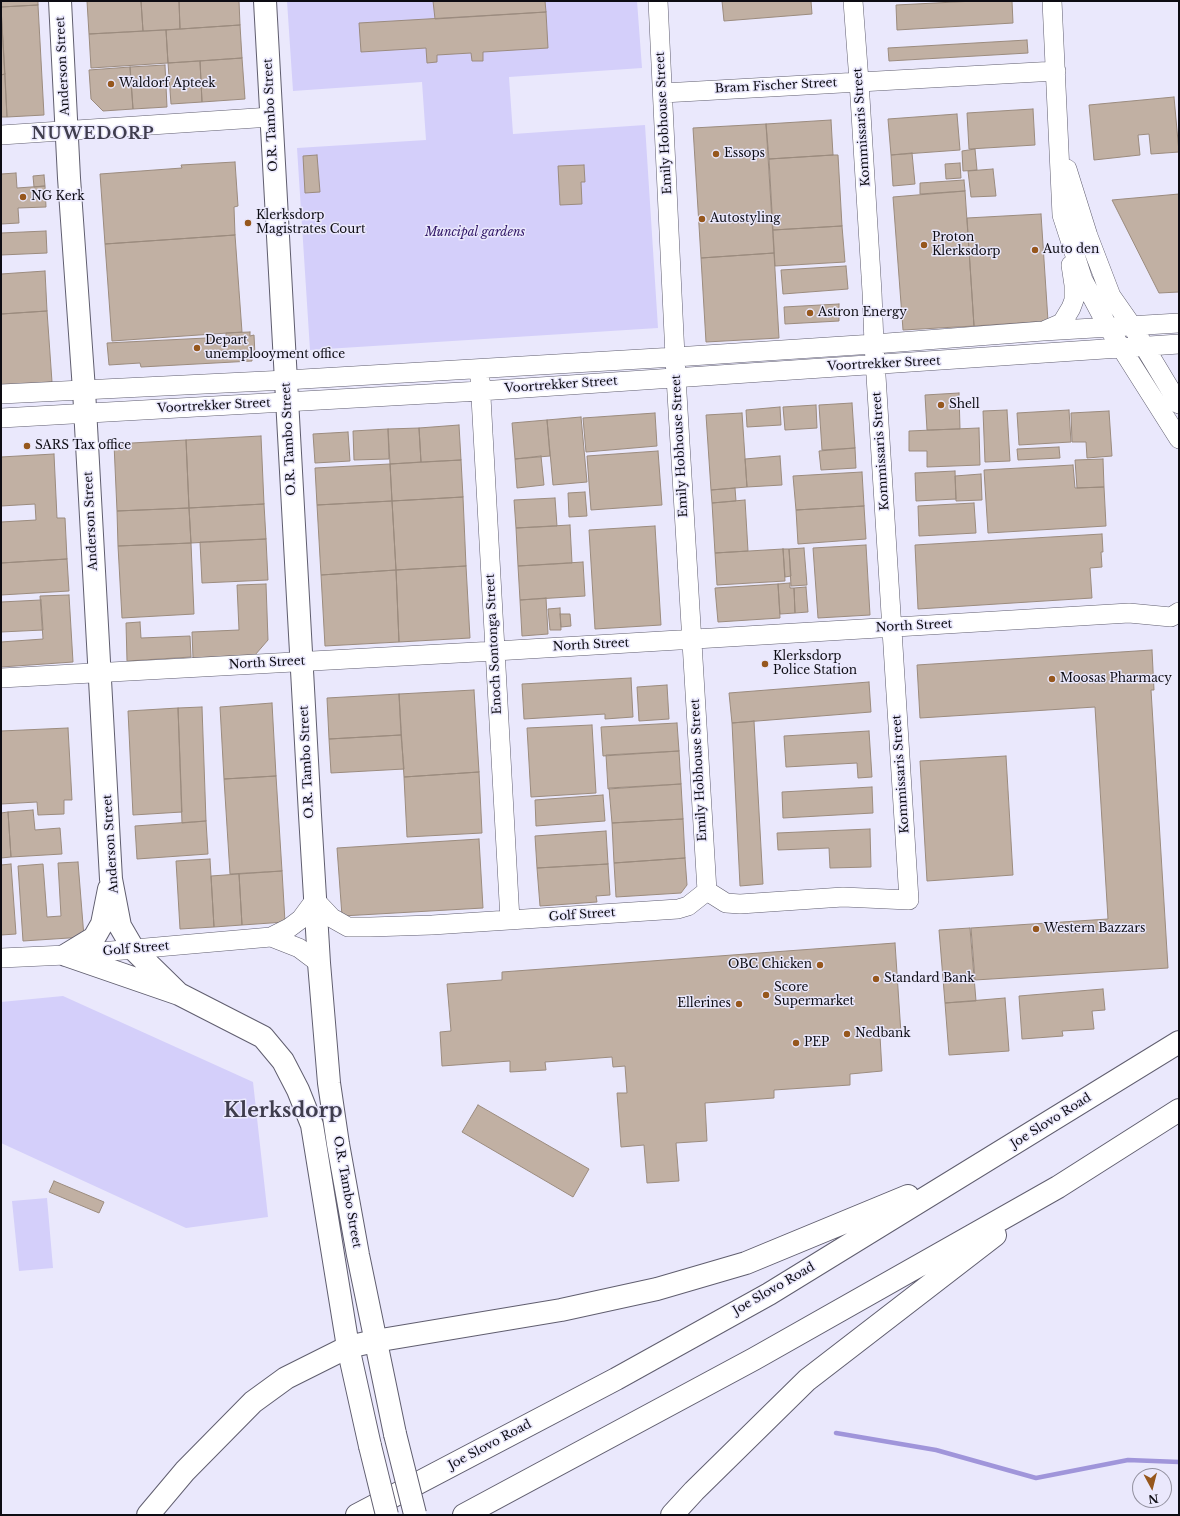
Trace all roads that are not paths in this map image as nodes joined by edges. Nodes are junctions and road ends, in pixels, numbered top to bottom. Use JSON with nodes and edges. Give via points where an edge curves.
{"nodes":[{"id":1,"x":60,"y":1,"type":"edge"},
{"id":2,"x":265,"y":1,"type":"edge"},
{"id":3,"x":658,"y":1,"type":"edge"},
{"id":4,"x":853,"y":1,"type":"edge"},
{"id":5,"x":1052,"y":1,"type":"edge"},
{"id":6,"x":1056,"y":71,"type":"junction"},
{"id":7,"x":859,"y":81,"type":"junction"},
{"id":8,"x":663,"y":93,"type":"junction"},
{"id":9,"x":271,"y":117,"type":"junction"},
{"id":10,"x":66,"y":130,"type":"junction"},
{"id":11,"x":1,"y":135,"type":"edge"},
{"id":12,"x":1058,"y":143,"type":"junction"},
{"id":13,"x":1062,"y":216,"type":"junction"},
{"id":14,"x":1179,"y":324,"type":"edge"},
{"id":15,"x":1132,"y":326,"type":"junction"},
{"id":16,"x":1108,"y":327,"type":"junction"},
{"id":17,"x":1043,"y":331,"type":"junction"},
{"id":18,"x":874,"y":344,"type":"junction"},
{"id":19,"x":1179,"y":344,"type":"edge"},
{"id":20,"x":1145,"y":346,"type":"junction"},
{"id":21,"x":1121,"y":349,"type":"junction"},
{"id":22,"x":675,"y":357,"type":"junction"},
{"id":23,"x":875,"y":364,"type":"junction"},
{"id":24,"x":480,"y":368,"type":"junction"},
{"id":25,"x":676,"y":377,"type":"junction"},
{"id":26,"x":286,"y":380,"type":"junction"},
{"id":27,"x":1179,"y":382,"type":"edge"},
{"id":28,"x":1179,"y":386,"type":"edge"},
{"id":29,"x":84,"y":390,"type":"junction"},
{"id":30,"x":480,"y":391,"type":"junction"},
{"id":31,"x":1,"y":394,"type":"edge"},
{"id":32,"x":286,"y":402,"type":"junction"},
{"id":33,"x":1179,"y":404,"type":"edge"},
{"id":34,"x":84,"y":412,"type":"junction"},
{"id":35,"x":1,"y":418,"type":"edge"},
{"id":36,"x":1179,"y":439,"type":"edge"},
{"id":37,"x":1179,"y":612,"type":"edge"},
{"id":38,"x":891,"y":628,"type":"junction"},
{"id":39,"x":692,"y":640,"type":"junction"},
{"id":40,"x":494,"y":651,"type":"junction"},
{"id":41,"x":302,"y":661,"type":"junction"},
{"id":42,"x":100,"y":673,"type":"junction"},
{"id":43,"x":1,"y":678,"type":"edge"},
{"id":44,"x":111,"y":879,"type":"junction"},
{"id":45,"x":707,"y":891,"type":"junction"},
{"id":46,"x":315,"y":900,"type":"junction"},
{"id":47,"x":510,"y":920,"type":"junction"},
{"id":48,"x":271,"y":937,"type":"junction"},
{"id":49,"x":134,"y":950,"type":"junction"},
{"id":50,"x":66,"y":955,"type":"junction"},
{"id":51,"x":1,"y":958,"type":"edge"},
{"id":52,"x":319,"y":963,"type":"junction"},
{"id":53,"x":179,"y":994,"type":"junction"},
{"id":54,"x":1179,"y":1042,"type":"edge"},
{"id":55,"x":1179,"y":1110,"type":"edge"},
{"id":56,"x":979,"y":1166,"type":"junction"},
{"id":57,"x":1058,"y":1187,"type":"junction"},
{"id":58,"x":375,"y":1341,"type":"junction"},
{"id":59,"x":348,"y":1347,"type":"junction"},
{"id":60,"x":148,"y":1515,"type":"edge"},
{"id":61,"x":357,"y":1515,"type":"edge"},
{"id":62,"x":387,"y":1515,"type":"edge"},
{"id":63,"x":415,"y":1515,"type":"edge"},
{"id":64,"x":464,"y":1515,"type":"edge"},
{"id":65,"x":672,"y":1515,"type":"edge"}],
"edges":[{"from":1,"to":10,"type":"main road","name":"Anderson Street"},
{"from":2,"to":9,"type":"main road","name":"O.R. Tambo Street"},
{"from":3,"to":8,"type":"street","name":"Emily Hobhouse Street"},
{"from":4,"to":7,"type":"street","name":"Kommissaris Street"},
{"from":5,"to":6,"type":"street"},
{"from":6,"to":7,"type":"street","name":"Bram Fischer Street"},
{"from":6,"to":12,"type":"street"},
{"from":7,"to":8,"type":"street","name":"Bram Fischer Street"},
{"from":7,"to":18,"type":"street","name":"Kommissaris Street"},
{"from":8,"to":22,"type":"street","name":"Emily Hobhouse Street"},
{"from":9,"to":10,"type":"street"},
{"from":9,"to":26,"type":"main road","name":"O.R. Tambo Street"},
{"from":10,"to":11,"type":"street"},
{"from":10,"to":29,"type":"main road","name":"Anderson Street"},
{"from":12,"to":13,"type":"street"},
{"from":12,"to":15,"type":"street","via":[[1088,236],[1111,296]]},
{"from":13,"to":16,"type":"street","via":[[1083,280]]},
{"from":13,"to":17,"type":"street","via":[[1074,285],[1074,300],[1062,324]]},
{"from":14,"to":15,"type":"street","name":"Voortrekker Street"},
{"from":15,"to":16,"type":"street","name":"Voortrekker Street"},
{"from":15,"to":20,"type":"street"},
{"from":16,"to":17,"type":"street","name":"Voortrekker Street"},
{"from":16,"to":21,"type":"street"},
{"from":17,"to":18,"type":"street","name":"Voortrekker Street"},
{"from":18,"to":22,"type":"street","name":"Voortrekker Street"},
{"from":18,"to":23,"type":"street","name":"Kommissaris Street"},
{"from":19,"to":20,"type":"street","name":"Voortrekker Street"},
{"from":20,"to":21,"type":"street","name":"Voortrekker Street"},
{"from":20,"to":33,"type":"street"},
{"from":21,"to":23,"type":"street","name":"Voortrekker Street"},
{"from":21,"to":36,"type":"street"},
{"from":22,"to":24,"type":"street","name":"Voortrekker Street"},
{"from":22,"to":25,"type":"street","name":"Emily Hobhouse Street"},
{"from":23,"to":25,"type":"street","name":"Voortrekker Street"},
{"from":23,"to":38,"type":"street","name":"Kommissaris Street"},
{"from":24,"to":26,"type":"street","name":"Voortrekker Street"},
{"from":24,"to":30,"type":"street","name":"Enoch Sontonga Street"},
{"from":25,"to":30,"type":"street","name":"Voortrekker Street"},
{"from":25,"to":39,"type":"street","name":"Emily Hobhouse Street"},
{"from":26,"to":29,"type":"street","name":"Voortrekker Street"},
{"from":26,"to":32,"type":"main road","name":"O.R. Tambo Street"},
{"from":27,"to":28,"type":"street"},
{"from":29,"to":31,"type":"street","name":"Voortrekker Street"},
{"from":29,"to":34,"type":"main road","name":"Anderson Street"},
{"from":30,"to":32,"type":"street","name":"Voortrekker Street"},
{"from":30,"to":40,"type":"street","name":"Enoch Sontonga Street"},
{"from":32,"to":34,"type":"street","name":"Voortrekker Street"},
{"from":32,"to":41,"type":"main road","name":"O.R. Tambo Street"},
{"from":34,"to":35,"type":"street","name":"Voortrekker Street"},
{"from":34,"to":42,"type":"main road","name":"Anderson Street"},
{"from":37,"to":38,"type":"street","name":"North Street","via":[[1171,617],[1129,613]]},
{"from":38,"to":39,"type":"street","name":"North Street"},
{"from":38,"to":45,"type":"street","name":"Kommissaris Street","via":[[909,900],[843,897],[740,904],[726,903]]},
{"from":39,"to":40,"type":"street","name":"North Street"},
{"from":39,"to":45,"type":"street","name":"Emily Hobhouse Street"},
{"from":40,"to":41,"type":"street","name":"North Street"},
{"from":40,"to":47,"type":"street","name":"Enoch Sontonga Street"},
{"from":41,"to":42,"type":"street","name":"North Street"},
{"from":41,"to":46,"type":"main road","name":"O.R. Tambo Street"},
{"from":42,"to":43,"type":"street","name":"North Street"},
{"from":42,"to":44,"type":"main road","name":"Anderson Street"},
{"from":44,"to":49,"type":"main road","name":"Anderson Street","via":[[120,926]]},
{"from":44,"to":50,"type":"main road","via":[[102,924],[94,938]]},
{"from":45,"to":47,"type":"street","name":"Golf Street","via":[[688,906],[678,909]]},
{"from":46,"to":47,"type":"street","name":"Golf Street","via":[[332,918],[348,927]]},
{"from":46,"to":48,"type":"street","name":"Golf Street","via":[[301,919]]},
{"from":46,"to":52,"type":"main road","name":"O.R. Tambo Street"},
{"from":48,"to":49,"type":"street","name":"Golf Street"},
{"from":48,"to":52,"type":"street","name":"Golf Street","via":[[299,948]]},
{"from":49,"to":50,"type":"street","name":"Golf Street"},
{"from":49,"to":53,"type":"main road","name":"Anderson Street"},
{"from":50,"to":51,"type":"street","name":"Golf Street"},
{"from":50,"to":53,"type":"main road"},
{"from":52,"to":58,"type":"main road","name":"O.R. Tambo Street","via":[[329,1083]]},
{"from":53,"to":59,"type":"main road","name":"O.R. Tambo Street","via":[[263,1036],[283,1061],[298,1090],[312,1125]]},
{"from":54,"to":56,"type":"main road","name":"Joe Slovo Road"},
{"from":55,"to":57,"type":"main road"},
{"from":56,"to":58,"type":"main road","via":[[746,1263],[657,1289],[561,1310]]},
{"from":56,"to":61,"type":"main road","name":"Joe Slovo Road","via":[[762,1298],[616,1379]]},
{"from":57,"to":64,"type":"main road","via":[[754,1359]]},
{"from":57,"to":65,"type":"main road","via":[[807,1380]]},
{"from":58,"to":59,"type":"main road"},
{"from":58,"to":63,"type":"main road","name":"O.R. Tambo Street","bridge":true},
{"from":59,"to":60,"type":"main road","via":[[286,1378],[253,1402],[185,1471]]},
{"from":59,"to":62,"type":"main road","name":"O.R. Tambo Street","bridge":true}]}
